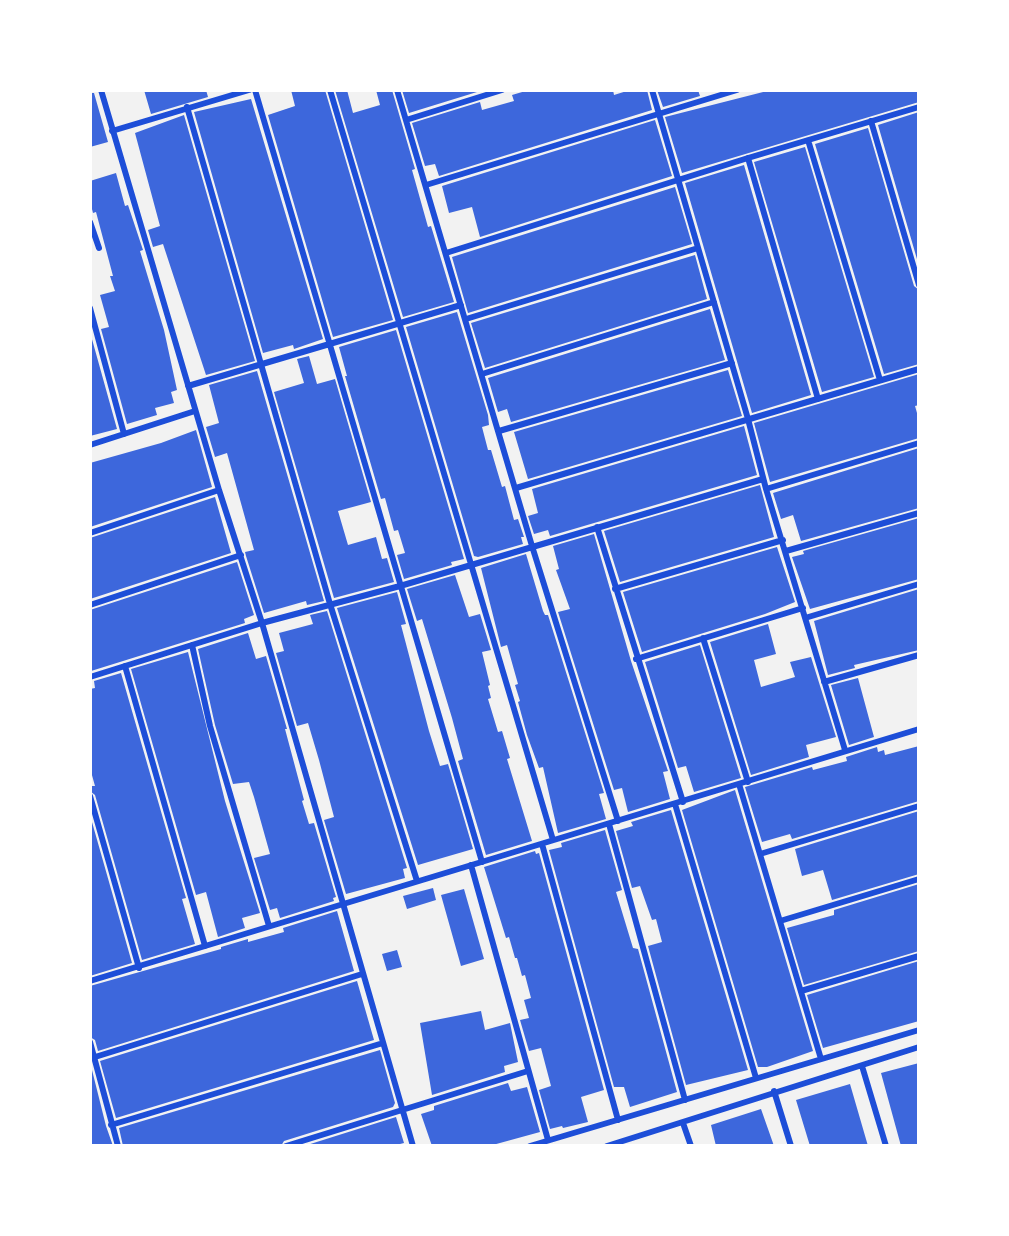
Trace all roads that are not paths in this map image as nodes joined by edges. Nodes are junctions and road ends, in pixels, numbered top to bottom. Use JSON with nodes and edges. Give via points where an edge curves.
{"nodes":[{"id":1,"x":102,"y":90,"type":"edge"},
{"id":2,"x":249,"y":90,"type":"edge"},
{"id":3,"x":255,"y":90,"type":"edge"},
{"id":4,"x":330,"y":90,"type":"edge"},
{"id":5,"x":397,"y":90,"type":"edge"},
{"id":6,"x":502,"y":90,"type":"edge"},
{"id":7,"x":652,"y":90,"type":"edge"},
{"id":8,"x":737,"y":90,"type":"edge"},
{"id":9,"x":187,"y":107,"type":"junction"},
{"id":10,"x":919,"y":107,"type":"edge"},
{"id":11,"x":659,"y":113,"type":"junction"},
{"id":12,"x":406,"y":120,"type":"junction"},
{"id":13,"x":872,"y":121,"type":"junction"},
{"id":14,"x":111,"y":131,"type":"junction"},
{"id":15,"x":807,"y":140,"type":"junction"},
{"id":16,"x":748,"y":158,"type":"junction"},
{"id":17,"x":679,"y":181,"type":"junction"},
{"id":18,"x":426,"y":185,"type":"junction"},
{"id":19,"x":90,"y":222,"type":"edge"},
{"id":20,"x":99,"y":248,"type":"dead end"},
{"id":21,"x":698,"y":248,"type":"junction"},
{"id":22,"x":446,"y":253,"type":"junction"},
{"id":23,"x":919,"y":285,"type":"edge"},
{"id":24,"x":714,"y":302,"type":"junction"},
{"id":25,"x":461,"y":305,"type":"junction"},
{"id":26,"x":90,"y":308,"type":"edge"},
{"id":27,"x":465,"y":319,"type":"junction"},
{"id":28,"x":398,"y":323,"type":"junction"},
{"id":29,"x":328,"y":344,"type":"junction"},
{"id":30,"x":262,"y":363,"type":"junction"},
{"id":31,"x":732,"y":363,"type":"junction"},
{"id":32,"x":919,"y":369,"type":"edge"},
{"id":33,"x":482,"y":374,"type":"junction"},
{"id":34,"x":880,"y":380,"type":"junction"},
{"id":35,"x":188,"y":386,"type":"junction"},
{"id":36,"x":818,"y":399,"type":"junction"},
{"id":37,"x":195,"y":411,"type":"junction"},
{"id":38,"x":748,"y":419,"type":"junction"},
{"id":39,"x":499,"y":431,"type":"junction"},
{"id":40,"x":124,"y":434,"type":"junction"},
{"id":41,"x":919,"y":443,"type":"edge"},
{"id":42,"x":90,"y":445,"type":"edge"},
{"id":43,"x":763,"y":478,"type":"junction"},
{"id":44,"x":516,"y":488,"type":"junction"},
{"id":45,"x":766,"y":489,"type":"junction"},
{"id":46,"x":219,"y":490,"type":"junction"},
{"id":47,"x":919,"y":513,"type":"edge"},
{"id":48,"x":597,"y":527,"type":"junction"},
{"id":49,"x":90,"y":533,"type":"edge"},
{"id":50,"x":783,"y":540,"type":"junction"},
{"id":51,"x":532,"y":546,"type":"junction"},
{"id":52,"x":786,"y":551,"type":"junction"},
{"id":53,"x":241,"y":555,"type":"junction"},
{"id":54,"x":469,"y":564,"type":"junction"},
{"id":55,"x":919,"y":584,"type":"edge"},
{"id":56,"x":400,"y":586,"type":"junction"},
{"id":57,"x":615,"y":589,"type":"junction"},
{"id":58,"x":330,"y":604,"type":"junction"},
{"id":59,"x":90,"y":606,"type":"edge"},
{"id":60,"x":803,"y":608,"type":"junction"},
{"id":61,"x":805,"y":618,"type":"junction"},
{"id":62,"x":262,"y":623,"type":"junction"},
{"id":63,"x":703,"y":638,"type":"junction"},
{"id":64,"x":192,"y":645,"type":"junction"},
{"id":65,"x":919,"y":655,"type":"edge"},
{"id":66,"x":636,"y":659,"type":"junction"},
{"id":67,"x":125,"y":666,"type":"junction"},
{"id":68,"x":90,"y":677,"type":"edge"},
{"id":69,"x":824,"y":682,"type":"junction"},
{"id":70,"x":919,"y":729,"type":"edge"},
{"id":71,"x":845,"y":750,"type":"junction"},
{"id":72,"x":748,"y":782,"type":"junction"},
{"id":73,"x":739,"y":784,"type":"junction"},
{"id":74,"x":90,"y":796,"type":"edge"},
{"id":75,"x":683,"y":802,"type":"junction"},
{"id":76,"x":675,"y":804,"type":"junction"},
{"id":77,"x":919,"y":807,"type":"edge"},
{"id":78,"x":618,"y":821,"type":"junction"},
{"id":79,"x":609,"y":824,"type":"junction"},
{"id":80,"x":553,"y":840,"type":"junction"},
{"id":81,"x":542,"y":844,"type":"junction"},
{"id":82,"x":760,"y":854,"type":"junction"},
{"id":83,"x":482,"y":862,"type":"junction"},
{"id":84,"x":471,"y":865,"type":"junction"},
{"id":85,"x":919,"y":879,"type":"edge"},
{"id":86,"x":417,"y":881,"type":"junction"},
{"id":87,"x":344,"y":905,"type":"junction"},
{"id":88,"x":780,"y":921,"type":"junction"},
{"id":89,"x":269,"y":926,"type":"junction"},
{"id":90,"x":205,"y":946,"type":"junction"},
{"id":91,"x":919,"y":956,"type":"edge"},
{"id":92,"x":139,"y":968,"type":"junction"},
{"id":93,"x":362,"y":974,"type":"junction"},
{"id":94,"x":90,"y":981,"type":"edge"},
{"id":95,"x":801,"y":991,"type":"junction"},
{"id":96,"x":919,"y":1030,"type":"edge"},
{"id":97,"x":90,"y":1042,"type":"edge"},
{"id":98,"x":383,"y":1043,"type":"junction"},
{"id":99,"x":919,"y":1047,"type":"edge"},
{"id":100,"x":95,"y":1057,"type":"junction"},
{"id":101,"x":821,"y":1059,"type":"junction"},
{"id":102,"x":862,"y":1066,"type":"junction"},
{"id":103,"x":528,"y":1071,"type":"junction"},
{"id":104,"x":756,"y":1078,"type":"junction"},
{"id":105,"x":774,"y":1091,"type":"junction"},
{"id":106,"x":685,"y":1100,"type":"junction"},
{"id":107,"x":403,"y":1110,"type":"junction"},
{"id":108,"x":618,"y":1120,"type":"junction"},
{"id":109,"x":683,"y":1123,"type":"junction"},
{"id":110,"x":111,"y":1125,"type":"junction"},
{"id":111,"x":548,"y":1140,"type":"junction"},
{"id":112,"x":118,"y":1146,"type":"edge"},
{"id":113,"x":286,"y":1146,"type":"edge"},
{"id":114,"x":413,"y":1146,"type":"edge"},
{"id":115,"x":530,"y":1146,"type":"edge"},
{"id":116,"x":607,"y":1146,"type":"edge"},
{"id":117,"x":691,"y":1146,"type":"edge"},
{"id":118,"x":791,"y":1146,"type":"edge"},
{"id":119,"x":886,"y":1146,"type":"edge"}],
"edges":[{"from":1,"to":14,"type":"street"},
{"from":2,"to":9,"type":"street"},
{"from":3,"to":29,"type":"street"},
{"from":4,"to":28,"type":"street"},
{"from":5,"to":12,"type":"street"},
{"from":6,"to":12,"type":"street"},
{"from":7,"to":11,"type":"street"},
{"from":8,"to":11,"type":"street"},
{"from":9,"to":14,"type":"street"},
{"from":9,"to":30,"type":"street"},
{"from":10,"to":13,"type":"street"},
{"from":11,"to":17,"type":"street"},
{"from":11,"to":18,"type":"street"},
{"from":12,"to":18,"type":"street"},
{"from":13,"to":15,"type":"street"},
{"from":13,"to":23,"type":"street"},
{"from":14,"to":35,"type":"street"},
{"from":15,"to":16,"type":"street"},
{"from":15,"to":34,"type":"street"},
{"from":16,"to":17,"type":"street"},
{"from":16,"to":36,"type":"street"},
{"from":17,"to":21,"type":"street"},
{"from":17,"to":22,"type":"street"},
{"from":18,"to":22,"type":"street"},
{"from":19,"to":20,"type":"street"},
{"from":21,"to":24,"type":"street"},
{"from":21,"to":27,"type":"street"},
{"from":22,"to":25,"type":"street"},
{"from":24,"to":31,"type":"street"},
{"from":24,"to":33,"type":"street"},
{"from":25,"to":27,"type":"street"},
{"from":25,"to":28,"type":"street"},
{"from":26,"to":40,"type":"street"},
{"from":27,"to":33,"type":"street"},
{"from":28,"to":29,"type":"street"},
{"from":28,"to":54,"type":"street"},
{"from":29,"to":30,"type":"street"},
{"from":29,"to":56,"type":"street"},
{"from":30,"to":35,"type":"street"},
{"from":30,"to":58,"type":"street"},
{"from":31,"to":38,"type":"street"},
{"from":31,"to":39,"type":"street"},
{"from":32,"to":34,"type":"street"},
{"from":33,"to":39,"type":"street"},
{"from":34,"to":36,"type":"street"},
{"from":35,"to":37,"type":"street"},
{"from":36,"to":38,"type":"street"},
{"from":37,"to":40,"type":"street"},
{"from":37,"to":46,"type":"street"},
{"from":38,"to":43,"type":"street"},
{"from":38,"to":44,"type":"street"},
{"from":39,"to":44,"type":"street"},
{"from":40,"to":42,"type":"street"},
{"from":41,"to":45,"type":"street"},
{"from":43,"to":45,"type":"street"},
{"from":43,"to":48,"type":"street"},
{"from":44,"to":51,"type":"street"},
{"from":45,"to":50,"type":"street"},
{"from":46,"to":49,"type":"street"},
{"from":46,"to":53,"type":"street"},
{"from":47,"to":52,"type":"street"},
{"from":48,"to":51,"type":"street"},
{"from":48,"to":57,"type":"street"},
{"from":50,"to":52,"type":"street"},
{"from":50,"to":57,"type":"street"},
{"from":51,"to":54,"type":"street"},
{"from":51,"to":78,"type":"street"},
{"from":52,"to":60,"type":"street"},
{"from":53,"to":59,"type":"street"},
{"from":53,"to":62,"type":"street"},
{"from":54,"to":56,"type":"street"},
{"from":54,"to":80,"type":"street"},
{"from":55,"to":61,"type":"street"},
{"from":56,"to":58,"type":"street"},
{"from":56,"to":83,"type":"street"},
{"from":57,"to":66,"type":"street"},
{"from":58,"to":62,"type":"street"},
{"from":58,"to":86,"type":"street"},
{"from":60,"to":61,"type":"street"},
{"from":60,"to":63,"type":"street"},
{"from":61,"to":69,"type":"street"},
{"from":62,"to":64,"type":"street"},
{"from":62,"to":87,"type":"street"},
{"from":63,"to":66,"type":"street"},
{"from":63,"to":72,"type":"street"},
{"from":64,"to":67,"type":"street"},
{"from":64,"to":89,"type":"street","via":[[210,726]]},
{"from":65,"to":69,"type":"street"},
{"from":66,"to":75,"type":"street"},
{"from":67,"to":68,"type":"street"},
{"from":67,"to":90,"type":"street"},
{"from":69,"to":71,"type":"street"},
{"from":70,"to":71,"type":"street"},
{"from":71,"to":72,"type":"street"},
{"from":72,"to":73,"type":"street"},
{"from":73,"to":75,"type":"street"},
{"from":73,"to":82,"type":"street"},
{"from":74,"to":92,"type":"street"},
{"from":75,"to":76,"type":"street"},
{"from":76,"to":78,"type":"street"},
{"from":76,"to":104,"type":"street"},
{"from":77,"to":82,"type":"street"},
{"from":78,"to":79,"type":"street"},
{"from":79,"to":80,"type":"street"},
{"from":79,"to":106,"type":"street"},
{"from":80,"to":81,"type":"street"},
{"from":81,"to":83,"type":"street"},
{"from":81,"to":108,"type":"street"},
{"from":82,"to":88,"type":"street"},
{"from":83,"to":84,"type":"street"},
{"from":84,"to":86,"type":"street"},
{"from":84,"to":103,"type":"street"},
{"from":85,"to":88,"type":"street"},
{"from":86,"to":87,"type":"street"},
{"from":87,"to":89,"type":"street"},
{"from":87,"to":93,"type":"street"},
{"from":88,"to":95,"type":"street"},
{"from":89,"to":90,"type":"street"},
{"from":90,"to":92,"type":"street"},
{"from":91,"to":95,"type":"street"},
{"from":92,"to":94,"type":"street"},
{"from":93,"to":98,"type":"street"},
{"from":93,"to":100,"type":"street"},
{"from":95,"to":101,"type":"street"},
{"from":96,"to":101,"type":"street"},
{"from":97,"to":100,"type":"street"},
{"from":98,"to":107,"type":"street"},
{"from":98,"to":110,"type":"street"},
{"from":99,"to":102,"type":"street"},
{"from":100,"to":110,"type":"street"},
{"from":101,"to":104,"type":"street"},
{"from":102,"to":105,"type":"street"},
{"from":102,"to":119,"type":"street"},
{"from":103,"to":107,"type":"street"},
{"from":103,"to":111,"type":"street"},
{"from":104,"to":106,"type":"street"},
{"from":105,"to":109,"type":"street"},
{"from":105,"to":118,"type":"street"},
{"from":106,"to":108,"type":"street"},
{"from":107,"to":113,"type":"street"},
{"from":107,"to":114,"type":"street"},
{"from":108,"to":111,"type":"street"},
{"from":109,"to":116,"type":"street"},
{"from":109,"to":117,"type":"street"},
{"from":110,"to":112,"type":"street"},
{"from":111,"to":115,"type":"street"}]}
